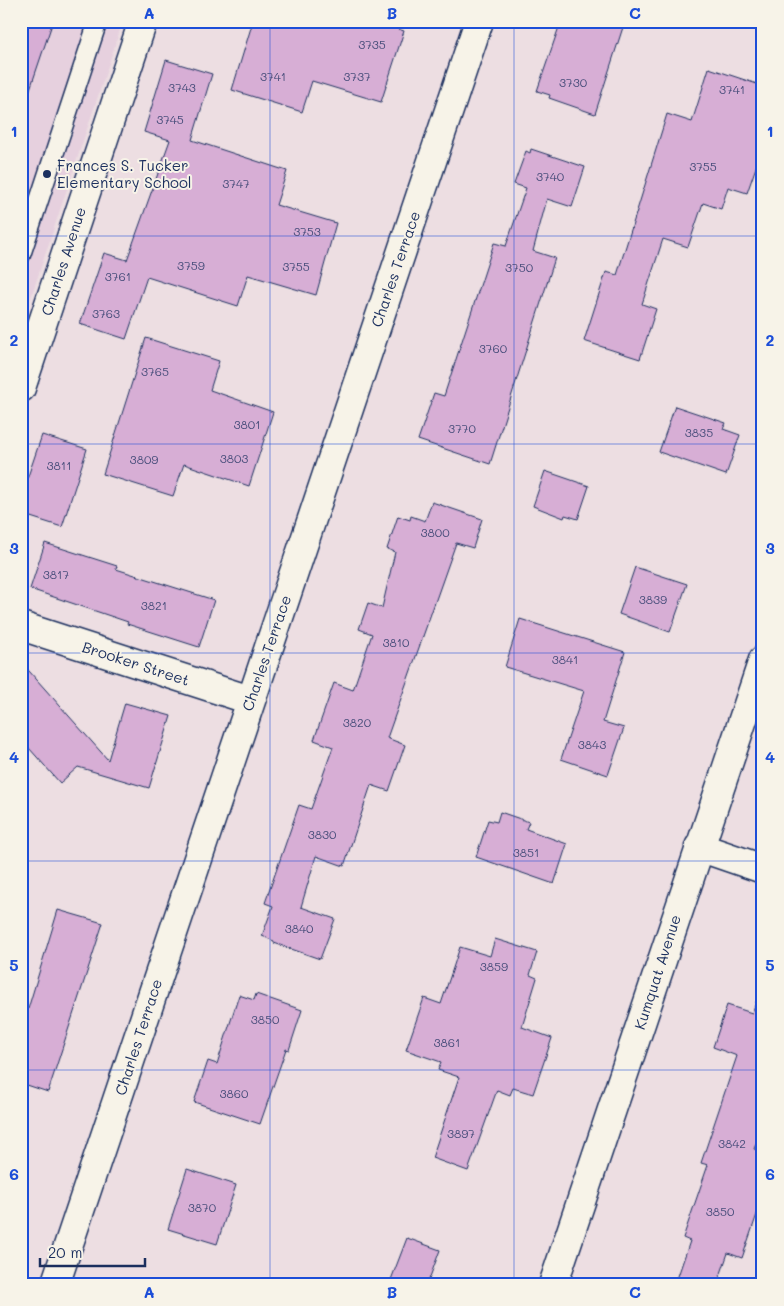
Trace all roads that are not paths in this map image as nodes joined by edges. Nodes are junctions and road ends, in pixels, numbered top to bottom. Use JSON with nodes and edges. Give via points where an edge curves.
{"nodes":[{"id":1,"x":98,"y":21,"type":"edge"},
{"id":2,"x":144,"y":21,"type":"edge"},
{"id":3,"x":479,"y":21,"type":"edge"},
{"id":4,"x":21,"y":254,"type":"edge"},
{"id":5,"x":21,"y":388,"type":"edge"},
{"id":6,"x":21,"y":626,"type":"edge"},
{"id":7,"x":763,"y":660,"type":"edge"},
{"id":8,"x":250,"y":700,"type":"junction"},
{"id":9,"x":699,"y":847,"type":"junction"},
{"id":10,"x":763,"y":870,"type":"edge"},
{"id":11,"x":55,"y":1285,"type":"edge"},
{"id":12,"x":552,"y":1285,"type":"edge"}],
"edges":[{"from":1,"to":4,"type":"lane"},
{"from":2,"to":5,"type":"street","name":"Charles Avenue"},
{"from":3,"to":8,"type":"street","name":"Charles Terrace"},
{"from":6,"to":8,"type":"street","name":"Brooker Street"},
{"from":7,"to":9,"type":"street","name":"Kumquat Avenue"},
{"from":8,"to":11,"type":"street","name":"Charles Terrace"},
{"from":9,"to":10,"type":"street"},
{"from":9,"to":12,"type":"street","name":"Kumquat Avenue"}]}
